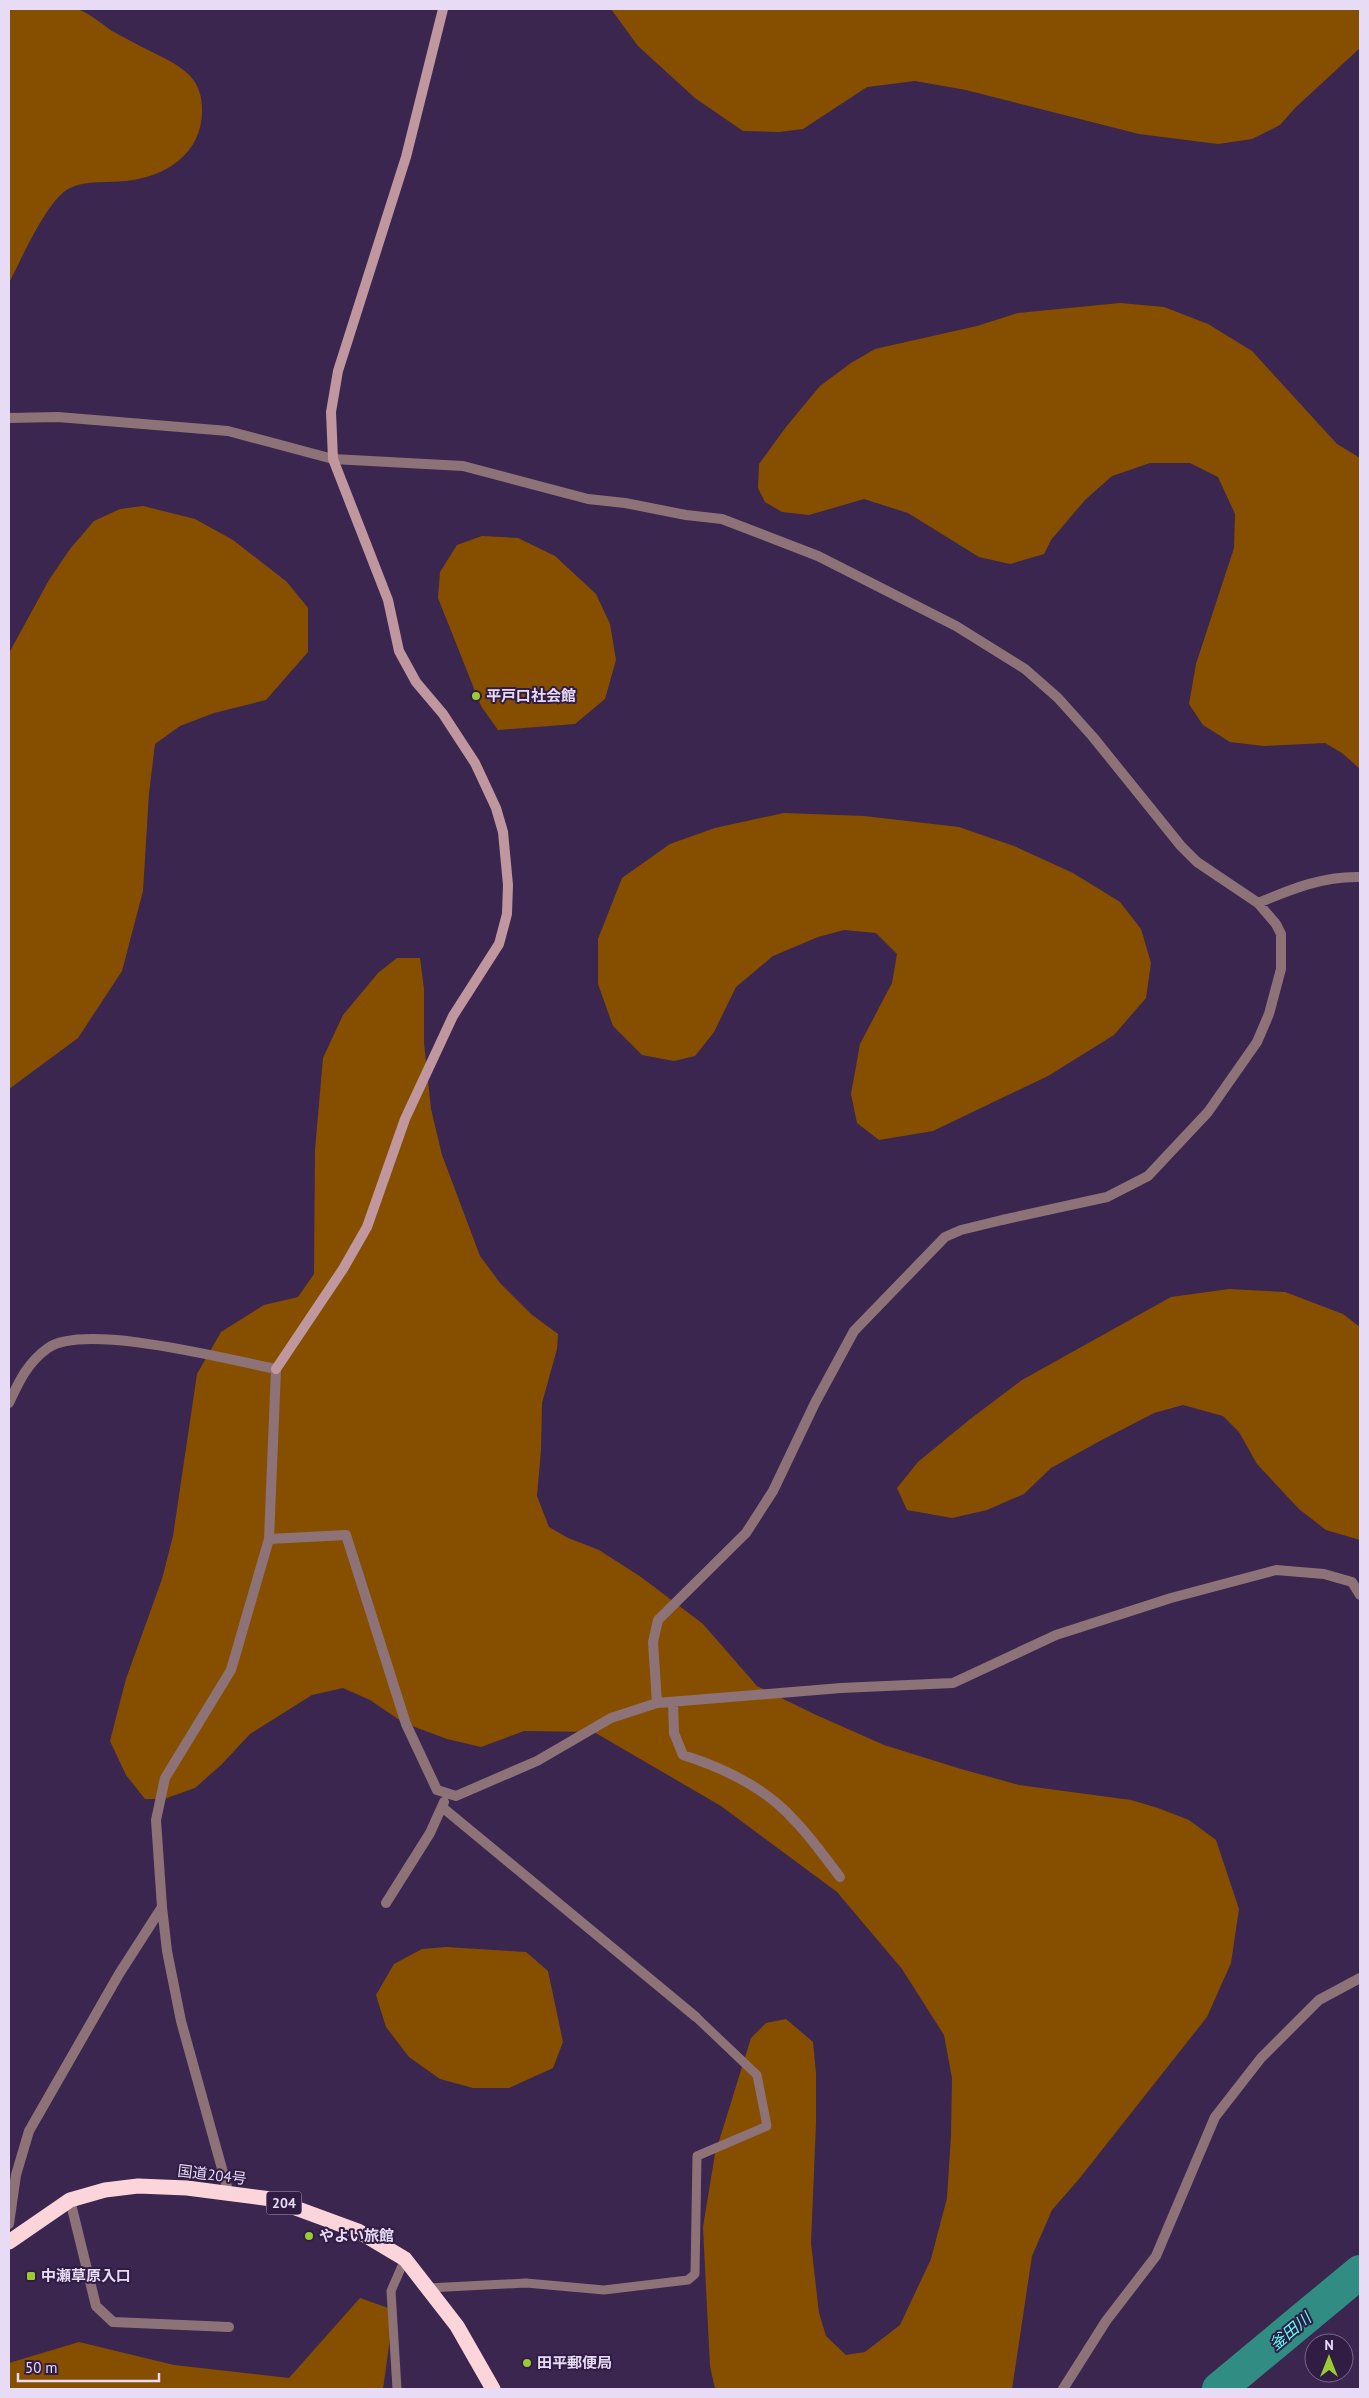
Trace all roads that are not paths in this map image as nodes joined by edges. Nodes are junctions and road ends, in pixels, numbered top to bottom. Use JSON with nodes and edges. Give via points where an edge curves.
{"nodes":[{"id":1,"x":443,"y":9,"type":"edge"},
{"id":2,"x":9,"y":418,"type":"edge"},
{"id":3,"x":333,"y":458,"type":"junction"},
{"id":4,"x":1360,"y":877,"type":"edge"},
{"id":5,"x":1258,"y":903,"type":"junction"},
{"id":6,"x":276,"y":1369,"type":"junction"},
{"id":7,"x":9,"y":1403,"type":"edge"},
{"id":8,"x":269,"y":1539,"type":"junction"},
{"id":9,"x":1360,"y":1595,"type":"edge"},
{"id":10,"x":673,"y":1702,"type":"junction"},
{"id":11,"x":657,"y":1703,"type":"junction"},
{"id":12,"x":446,"y":1794,"type":"junction"},
{"id":13,"x":442,"y":1807,"type":"junction"},
{"id":14,"x":840,"y":1877,"type":"dead end"},
{"id":15,"x":386,"y":1903,"type":"dead end"},
{"id":16,"x":162,"y":1907,"type":"junction"},
{"id":17,"x":1360,"y":1978,"type":"edge"},
{"id":18,"x":696,"y":2017,"type":"joint"},
{"id":19,"x":229,"y":2194,"type":"junction"},
{"id":20,"x":70,"y":2200,"type":"junction"},
{"id":21,"x":9,"y":2224,"type":"edge"},
{"id":22,"x":9,"y":2242,"type":"edge"},
{"id":23,"x":405,"y":2259,"type":"junction"},
{"id":24,"x":428,"y":2288,"type":"junction"},
{"id":25,"x":229,"y":2327,"type":"dead end"},
{"id":26,"x":397,"y":2389,"type":"edge"},
{"id":27,"x":493,"y":2389,"type":"edge"},
{"id":28,"x":1063,"y":2389,"type":"edge"}],
"edges":[{"from":1,"to":3,"type":"street","via":[[406,157],[338,371],[331,412]]},
{"from":2,"to":3,"type":"street","via":[[58,417],[228,431]]},
{"from":3,"to":5,"type":"street","via":[[463,466],[588,500],[722,519],[818,556],[956,626],[1024,668],[1058,698],[1093,737],[1192,857]]},
{"from":3,"to":6,"type":"street","via":[[388,600],[399,651],[416,682],[444,714],[476,763],[496,808],[503,832],[507,914],[498,944],[453,1016],[405,1118],[367,1227]]},
{"from":4,"to":5,"type":"street","via":[[1340,876],[1301,885]]},
{"from":5,"to":11,"type":"street","via":[[1282,934],[1282,970],[1257,1042],[1208,1112],[1148,1176],[1107,1197],[961,1230],[945,1237],[854,1331],[773,1491],[746,1533],[658,1620],[653,1642]]},
{"from":6,"to":7,"type":"street","via":[[133,1340],[68,1340],[49,1347],[26,1368]]},
{"from":6,"to":8,"type":"street"},
{"from":8,"to":12,"type":"street","via":[[346,1535],[406,1724],[437,1790]]},
{"from":8,"to":16,"type":"street","via":[[231,1670],[165,1778],[156,1820]]},
{"from":9,"to":10,"type":"street","via":[[1352,1582],[1342,1579],[1324,1574],[1276,1570],[1056,1634],[954,1683],[842,1688]]},
{"from":10,"to":11,"type":"street"},
{"from":10,"to":14,"type":"street","via":[[674,1733],[683,1756],[716,1766],[760,1790],[794,1819]]},
{"from":11,"to":12,"type":"street","via":[[611,1718],[514,1771],[456,1796]]},
{"from":12,"to":13,"type":"street"},
{"from":13,"to":15,"type":"street","via":[[430,1833]]},
{"from":13,"to":18,"type":"street"},
{"from":16,"to":19,"type":"street","via":[[181,2021]]},
{"from":16,"to":21,"type":"street","via":[[119,1974],[29,2131],[16,2175]]},
{"from":17,"to":28,"type":"street","via":[[1319,2000],[1260,2058],[1215,2117],[1156,2256],[1106,2321]]},
{"from":18,"to":24,"type":"lane","via":[[757,2075],[767,2126],[697,2156],[695,2274],[688,2280],[604,2290],[526,2283]]},
{"from":19,"to":20,"type":"highway","name":"国道204号","number":"204","via":[[138,2186],[105,2190]]},
{"from":19,"to":23,"type":"highway","name":"国道204号","number":"204","via":[[271,2199],[313,2213],[358,2231]]},
{"from":20,"to":22,"type":"highway","name":"国道204号","number":"204"},
{"from":20,"to":25,"type":"street","via":[[96,2306],[113,2322]]},
{"from":23,"to":24,"type":"highway","name":"国道204号","number":"204"},
{"from":23,"to":26,"type":"lane","via":[[391,2291]]},
{"from":24,"to":27,"type":"highway","name":"国道204号","number":"204","via":[[457,2326]]}]}
